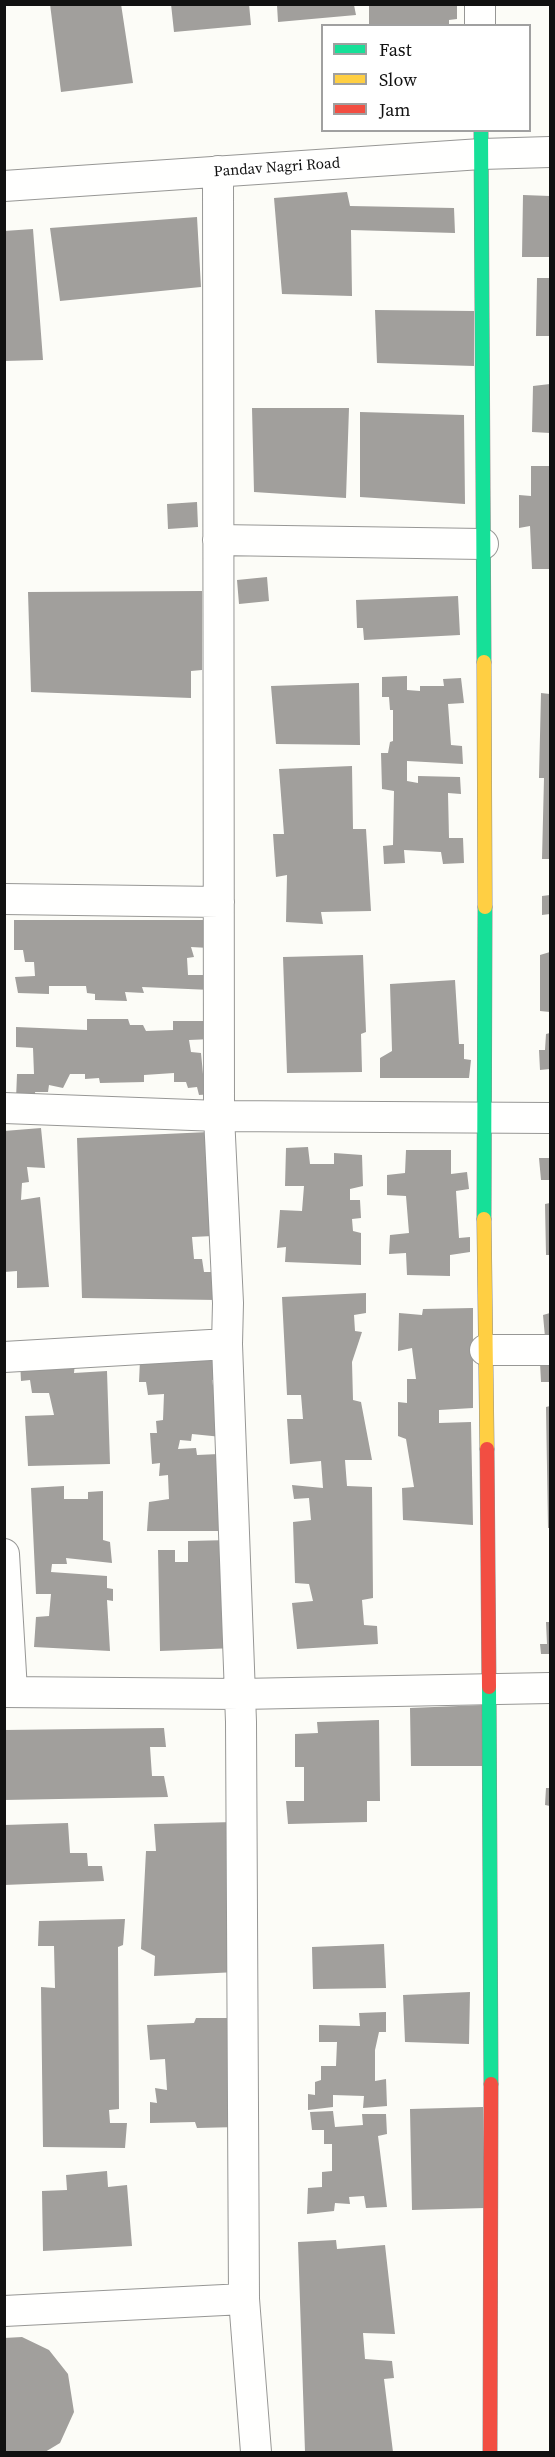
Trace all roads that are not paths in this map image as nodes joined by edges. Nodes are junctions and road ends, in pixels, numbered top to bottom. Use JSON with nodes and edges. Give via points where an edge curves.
{"nodes":[{"id":1,"x":480,"y":4,"type":"edge"},
{"id":2,"x":480,"y":24,"type":"edge"},
{"id":3,"x":481,"y":142,"type":"edge"},
{"id":4,"x":550,"y":152,"type":"edge"},
{"id":5,"x":218,"y":171,"type":"junction"},
{"id":6,"x":4,"y":186,"type":"edge"},
{"id":7,"x":218,"y":540,"type":"junction"},
{"id":8,"x":483,"y":544,"type":"junction"},
{"id":9,"x":4,"y":898,"type":"edge"},
{"id":10,"x":219,"y":902,"type":"junction"},
{"id":11,"x":4,"y":1108,"type":"edge"},
{"id":12,"x":219,"y":1116,"type":"junction"},
{"id":13,"x":483,"y":1118,"type":"junction"},
{"id":14,"x":550,"y":1118,"type":"edge"},
{"id":15,"x":227,"y":1344,"type":"junction"},
{"id":16,"x":485,"y":1350,"type":"junction"},
{"id":17,"x":550,"y":1350,"type":"edge"},
{"id":18,"x":4,"y":1357,"type":"edge"},
{"id":19,"x":4,"y":1554,"type":"edge"},
{"id":20,"x":550,"y":1688,"type":"edge"},
{"id":21,"x":489,"y":1689,"type":"junction"},
{"id":22,"x":8,"y":1691,"type":"edge"},
{"id":23,"x":240,"y":1695,"type":"junction"},
{"id":24,"x":244,"y":2299,"type":"junction"},
{"id":25,"x":4,"y":2310,"type":"edge"},
{"id":26,"x":256,"y":2452,"type":"edge"},
{"id":27,"x":490,"y":2452,"type":"edge"}],
"edges":[{"from":1,"to":2,"type":"street"},
{"from":3,"to":4,"type":"street","name":"Pandav Nagri Road"},
{"from":3,"to":5,"type":"street","name":"Pandav Nagri Road"},
{"from":3,"to":8,"type":"street"},
{"from":5,"to":6,"type":"street","name":"Pandav Nagri Road"},
{"from":5,"to":7,"type":"street"},
{"from":7,"to":8,"type":"street"},
{"from":7,"to":10,"type":"street"},
{"from":8,"to":13,"type":"street"},
{"from":9,"to":10,"type":"street"},
{"from":10,"to":12,"type":"street"},
{"from":11,"to":12,"type":"street"},
{"from":12,"to":13,"type":"street"},
{"from":12,"to":15,"type":"street"},
{"from":13,"to":14,"type":"street"},
{"from":13,"to":16,"type":"street"},
{"from":15,"to":18,"type":"street"},
{"from":15,"to":23,"type":"street"},
{"from":16,"to":17,"type":"street"},
{"from":16,"to":21,"type":"street"},
{"from":19,"to":22,"type":"street"},
{"from":20,"to":21,"type":"street"},
{"from":21,"to":23,"type":"street"},
{"from":21,"to":27,"type":"street"},
{"from":22,"to":23,"type":"street"},
{"from":23,"to":24,"type":"street"},
{"from":24,"to":25,"type":"street"},
{"from":24,"to":26,"type":"street"}]}
